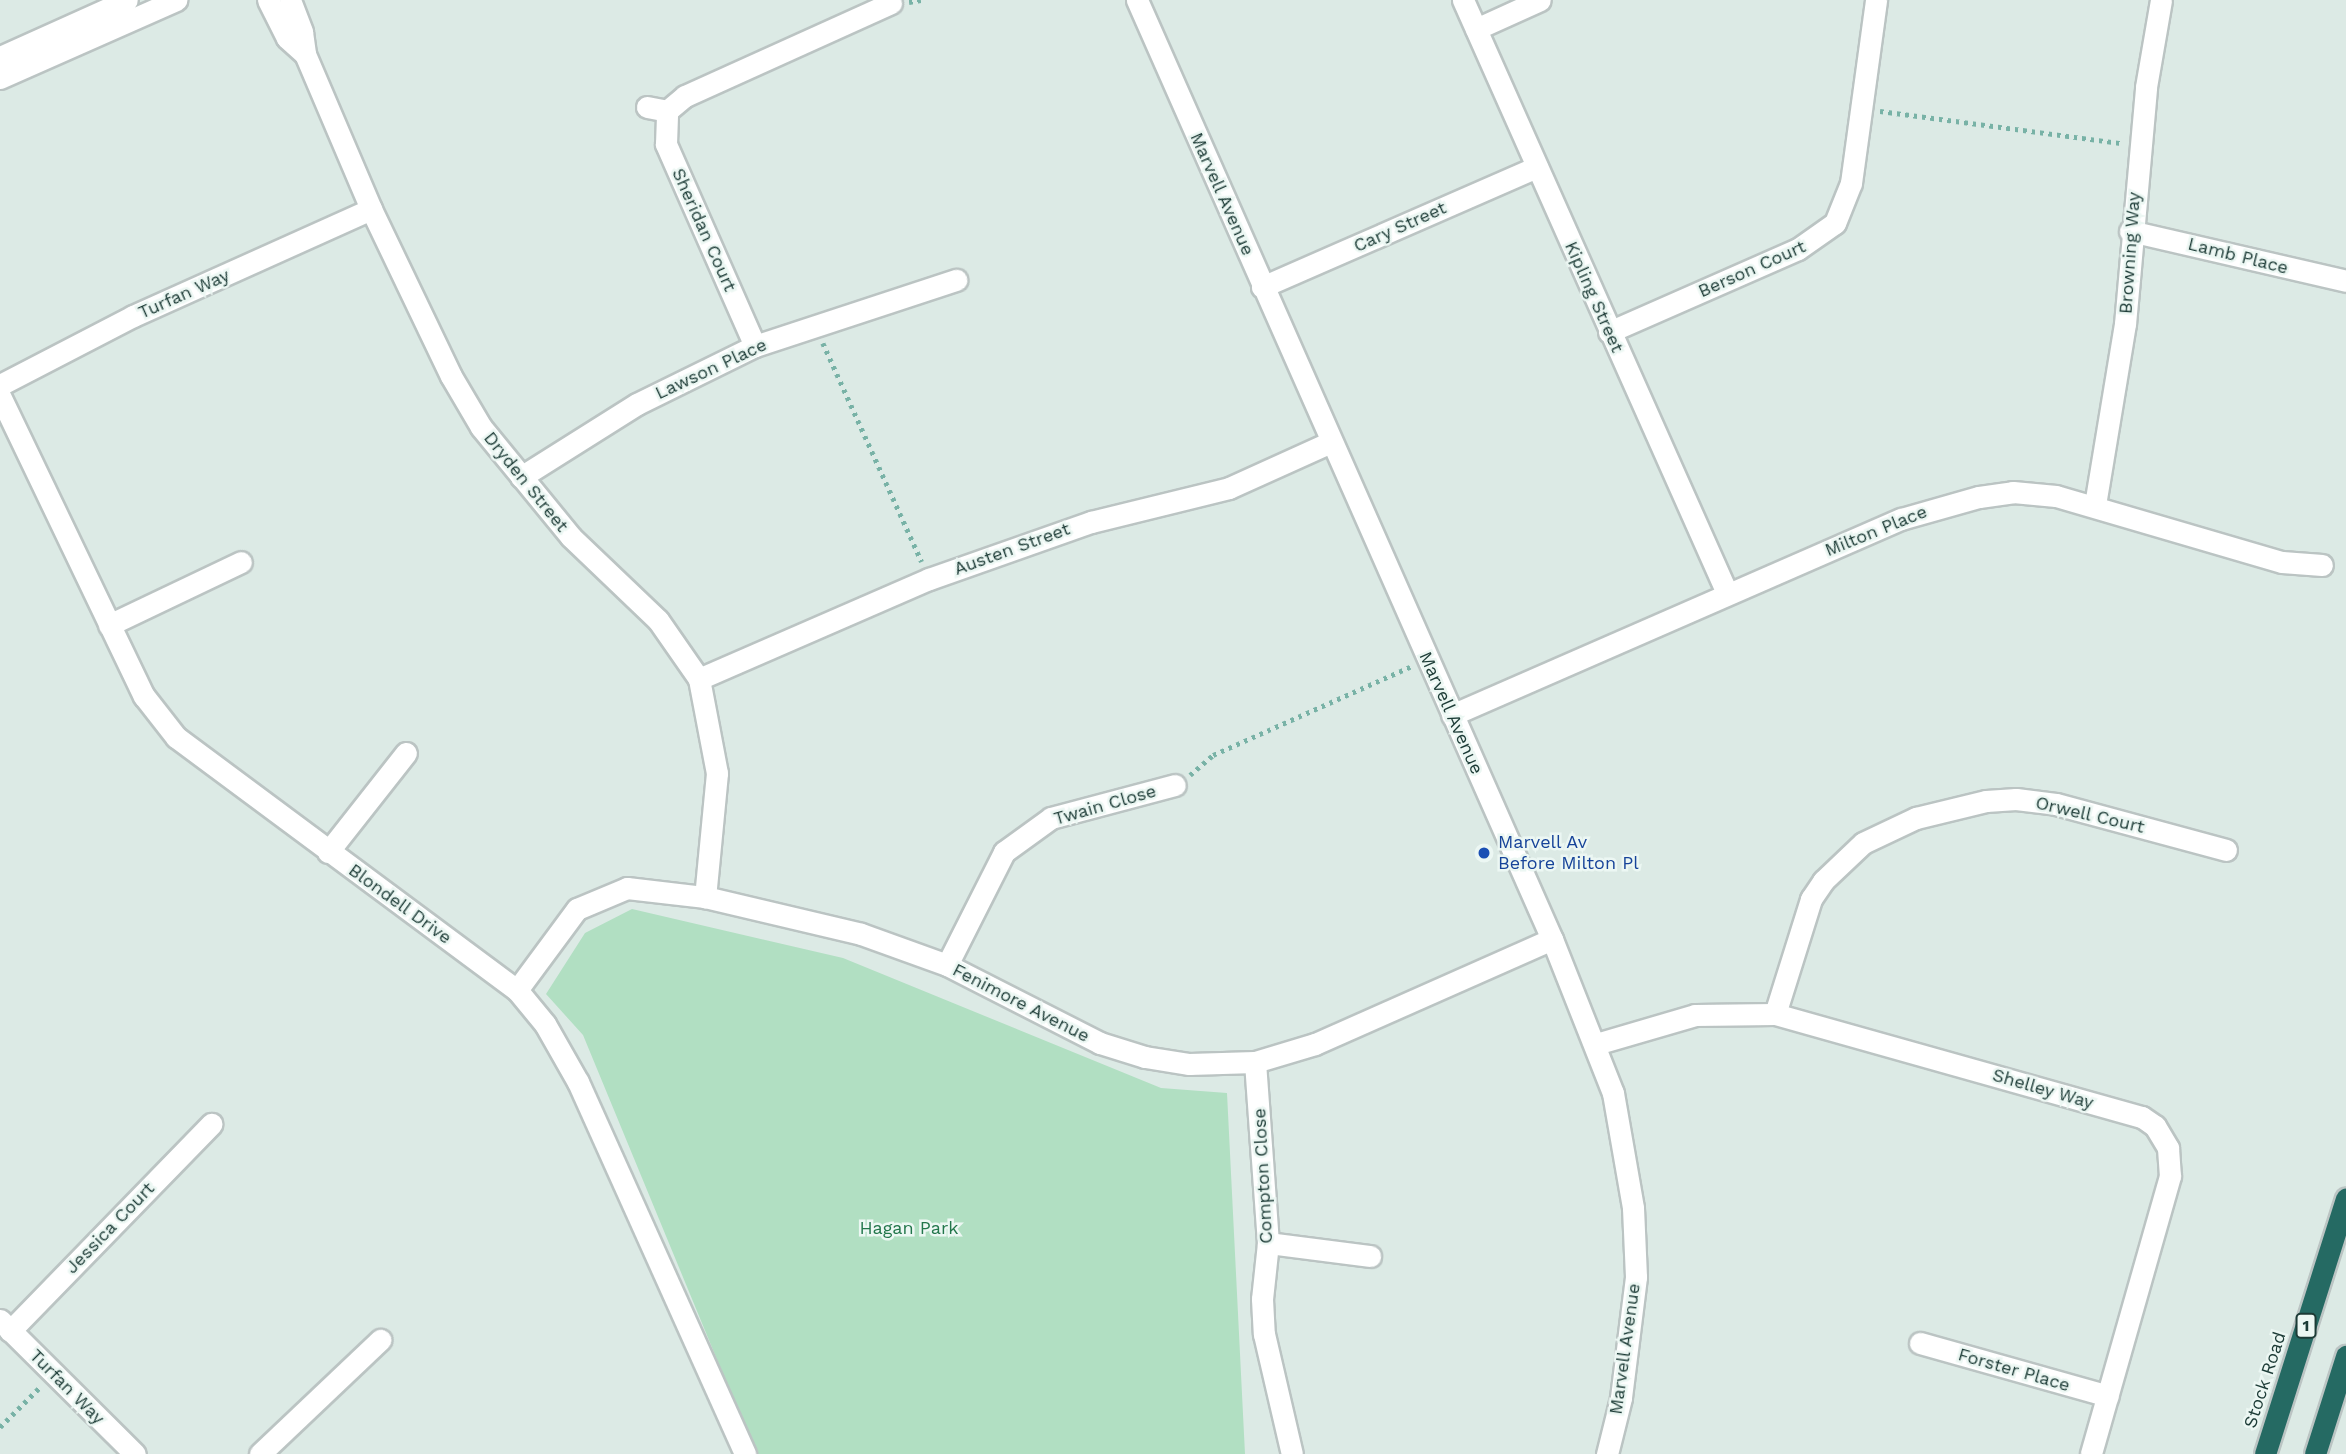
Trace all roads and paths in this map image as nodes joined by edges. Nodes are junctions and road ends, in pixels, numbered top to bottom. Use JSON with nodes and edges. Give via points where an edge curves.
{"nodes":[{"id":1,"x":127,"y":0,"type":"edge"},
{"id":2,"x":176,"y":0,"type":"edge"},
{"id":3,"x":268,"y":0,"type":"edge"},
{"id":4,"x":290,"y":0,"type":"edge"},
{"id":5,"x":1137,"y":0,"type":"edge"},
{"id":6,"x":1463,"y":0,"type":"edge"},
{"id":7,"x":1540,"y":0,"type":"edge"},
{"id":8,"x":1876,"y":0,"type":"edge"},
{"id":9,"x":2161,"y":0,"type":"edge"},
{"id":10,"x":891,"y":3,"type":"dead end"},
{"id":11,"x":1476,"y":29,"type":"junction"},
{"id":12,"x":305,"y":54,"type":"junction"},
{"id":13,"x":0,"y":57,"type":"edge"},
{"id":14,"x":0,"y":78,"type":"edge"},
{"id":15,"x":1862,"y":109,"type":"junction"},
{"id":16,"x":2140,"y":146,"type":"junction"},
{"id":17,"x":1537,"y":167,"type":"junction"},
{"id":18,"x":371,"y":209,"type":"junction"},
{"id":19,"x":2130,"y":230,"type":"junction"},
{"id":20,"x":956,"y":280,"type":"dead end"},
{"id":21,"x":2346,"y":281,"type":"edge"},
{"id":22,"x":1262,"y":287,"type":"junction"},
{"id":23,"x":817,"y":326,"type":"junction"},
{"id":24,"x":1609,"y":332,"type":"junction"},
{"id":25,"x":755,"y":346,"type":"junction"},
{"id":26,"x":0,"y":385,"type":"edge"},
{"id":27,"x":0,"y":396,"type":"edge"},
{"id":28,"x":1331,"y":442,"type":"junction"},
{"id":29,"x":521,"y":477,"type":"junction"},
{"id":30,"x":2095,"y":505,"type":"junction"},
{"id":31,"x":241,"y":562,"type":"dead end"},
{"id":32,"x":2322,"y":565,"type":"dead end"},
{"id":33,"x":929,"y":579,"type":"junction"},
{"id":34,"x":1727,"y":593,"type":"junction"},
{"id":35,"x":109,"y":625,"type":"junction"},
{"id":36,"x":1409,"y":667,"type":"dead end"},
{"id":37,"x":699,"y":679,"type":"junction"},
{"id":38,"x":1452,"y":715,"type":"junction"},
{"id":39,"x":406,"y":753,"type":"dead end"},
{"id":40,"x":1175,"y":785,"type":"joint"},
{"id":41,"x":2226,"y":850,"type":"dead end"},
{"id":42,"x":328,"y":852,"type":"junction"},
{"id":43,"x":705,"y":897,"type":"junction"},
{"id":44,"x":1552,"y":939,"type":"junction"},
{"id":45,"x":947,"y":965,"type":"junction"},
{"id":46,"x":517,"y":990,"type":"junction"},
{"id":47,"x":1775,"y":1014,"type":"junction"},
{"id":48,"x":1596,"y":1044,"type":"junction"},
{"id":49,"x":1255,"y":1062,"type":"junction"},
{"id":50,"x":211,"y":1124,"type":"dead end"},
{"id":51,"x":2346,"y":1199,"type":"edge"},
{"id":52,"x":1268,"y":1243,"type":"junction"},
{"id":53,"x":1370,"y":1256,"type":"dead end"},
{"id":54,"x":5,"y":1325,"type":"edge"},
{"id":55,"x":380,"y":1340,"type":"dead end"},
{"id":56,"x":1920,"y":1343,"type":"dead end"},
{"id":57,"x":2346,"y":1356,"type":"edge"},
{"id":58,"x":53,"y":1374,"type":"junction"},
{"id":59,"x":2108,"y":1396,"type":"junction"},
{"id":60,"x":0,"y":1427,"type":"edge"},
{"id":61,"x":135,"y":1454,"type":"edge"},
{"id":62,"x":260,"y":1454,"type":"edge"},
{"id":63,"x":745,"y":1454,"type":"edge"},
{"id":64,"x":1292,"y":1454,"type":"edge"},
{"id":65,"x":1607,"y":1454,"type":"edge"},
{"id":66,"x":2091,"y":1454,"type":"edge"},
{"id":67,"x":2265,"y":1454,"type":"edge"},
{"id":68,"x":2315,"y":1454,"type":"edge"}],
"edges":[{"from":1,"to":13,"type":"street"},
{"from":2,"to":14,"type":"street"},
{"from":3,"to":12,"type":"street","name":"Dryden Street","via":[[287,38]]},
{"from":4,"to":12,"type":"street","name":"Dryden Street"},
{"from":5,"to":22,"type":"street","name":"Marvell Avenue"},
{"from":6,"to":11,"type":"street","name":"Kipling Street"},
{"from":7,"to":11,"type":"street"},
{"from":8,"to":15,"type":"street","name":"Berson Court"},
{"from":9,"to":16,"type":"street","name":"Browning Way"},
{"from":10,"to":25,"type":"street","name":"Sheridan Court","via":[[657,109],[666,144]]},
{"from":11,"to":17,"type":"street","name":"Kipling Street"},
{"from":12,"to":18,"type":"street","name":"Dryden Street"},
{"from":15,"to":16,"type":"path"},
{"from":15,"to":24,"type":"street","name":"Berson Court","via":[[1845,206],[1818,238]]},
{"from":16,"to":19,"type":"street","name":"Browning Way"},
{"from":17,"to":22,"type":"street","name":"Cary Street"},
{"from":17,"to":24,"type":"street","name":"Kipling Street"},
{"from":18,"to":26,"type":"street","name":"Turfan Way","via":[[134,316]]},
{"from":18,"to":29,"type":"street","name":"Dryden Street","via":[[451,376],[481,426]]},
{"from":19,"to":21,"type":"street","name":"Lamb Place"},
{"from":19,"to":30,"type":"street","name":"Browning Way","via":[[2125,324]]},
{"from":20,"to":23,"type":"street","name":"Lawson Place"},
{"from":22,"to":28,"type":"street","name":"Marvell Avenue"},
{"from":23,"to":25,"type":"street","name":"Lawson Place"},
{"from":23,"to":33,"type":"path"},
{"from":24,"to":34,"type":"street","name":"Kipling Street"},
{"from":25,"to":29,"type":"street","name":"Lawson Place","via":[[637,404]]},
{"from":27,"to":35,"type":"street","name":"Blondell Drive"},
{"from":28,"to":33,"type":"street","name":"Austen Street","via":[[1229,488],[1091,522]]},
{"from":28,"to":38,"type":"street","name":"Marvell Avenue"},
{"from":29,"to":37,"type":"street","name":"Dryden Street","via":[[571,537],[658,620]]},
{"from":30,"to":32,"type":"street","name":"Milton Place","via":[[2282,562]]},
{"from":30,"to":34,"type":"street","name":"Milton Place","via":[[2013,492],[1946,503]]},
{"from":31,"to":35,"type":"street"},
{"from":33,"to":37,"type":"street","name":"Austen Street"},
{"from":34,"to":38,"type":"street","name":"Milton Place"},
{"from":35,"to":42,"type":"street","name":"Blondell Drive","via":[[144,696],[176,737]]},
{"from":36,"to":40,"type":"path","via":[[1213,755]]},
{"from":37,"to":43,"type":"street","name":"Dryden Street","via":[[717,773]]},
{"from":38,"to":44,"type":"street","name":"Marvell Avenue"},
{"from":39,"to":42,"type":"street"},
{"from":40,"to":45,"type":"street","name":"Twain Close","via":[[1051,818],[1004,852]]},
{"from":41,"to":47,"type":"street","name":"Orwell Court","via":[[2056,804],[2016,799],[1986,800],[1916,818],[1863,843],[1823,881],[1811,899]]},
{"from":42,"to":46,"type":"street","name":"Blondell Drive"},
{"from":43,"to":45,"type":"street","name":"Fenimore Avenue","via":[[861,934]]},
{"from":43,"to":46,"type":"street","name":"Fenimore Avenue","via":[[628,888],[578,909]]},
{"from":44,"to":48,"type":"street","name":"Marvell Avenue"},
{"from":44,"to":49,"type":"street","name":"Fenimore Avenue","via":[[1315,1044]]},
{"from":45,"to":49,"type":"street","name":"Fenimore Avenue","via":[[1100,1043],[1189,1064]]},
{"from":46,"to":63,"type":"street","name":"Blondell Drive","via":[[545,1024],[578,1082]]},
{"from":47,"to":48,"type":"street","name":"Shelley Way","via":[[1695,1015]]},
{"from":47,"to":59,"type":"street","name":"Shelley Way","via":[[2142,1117],[2155,1126],[2168,1148],[2170,1176]]},
{"from":48,"to":65,"type":"street","name":"Marvell Avenue","via":[[1624,1145],[1636,1277],[1621,1398]]},
{"from":49,"to":52,"type":"street","name":"Compton Close"},
{"from":50,"to":54,"type":"street","name":"Jessica Court"},
{"from":51,"to":67,"type":"highway","name":"Stock Road","number":"1"},
{"from":52,"to":53,"type":"street"},
{"from":52,"to":64,"type":"street","name":"Compton Close","via":[[1262,1299],[1264,1334]]},
{"from":54,"to":58,"type":"street","name":"Turfan Way"},
{"from":55,"to":62,"type":"street"},
{"from":56,"to":59,"type":"street","name":"Forster Place"},
{"from":57,"to":68,"type":"highway"},
{"from":58,"to":60,"type":"path"},
{"from":58,"to":61,"type":"street","name":"Turfan Way"},
{"from":59,"to":66,"type":"street","name":"Shelley Way"}]}
